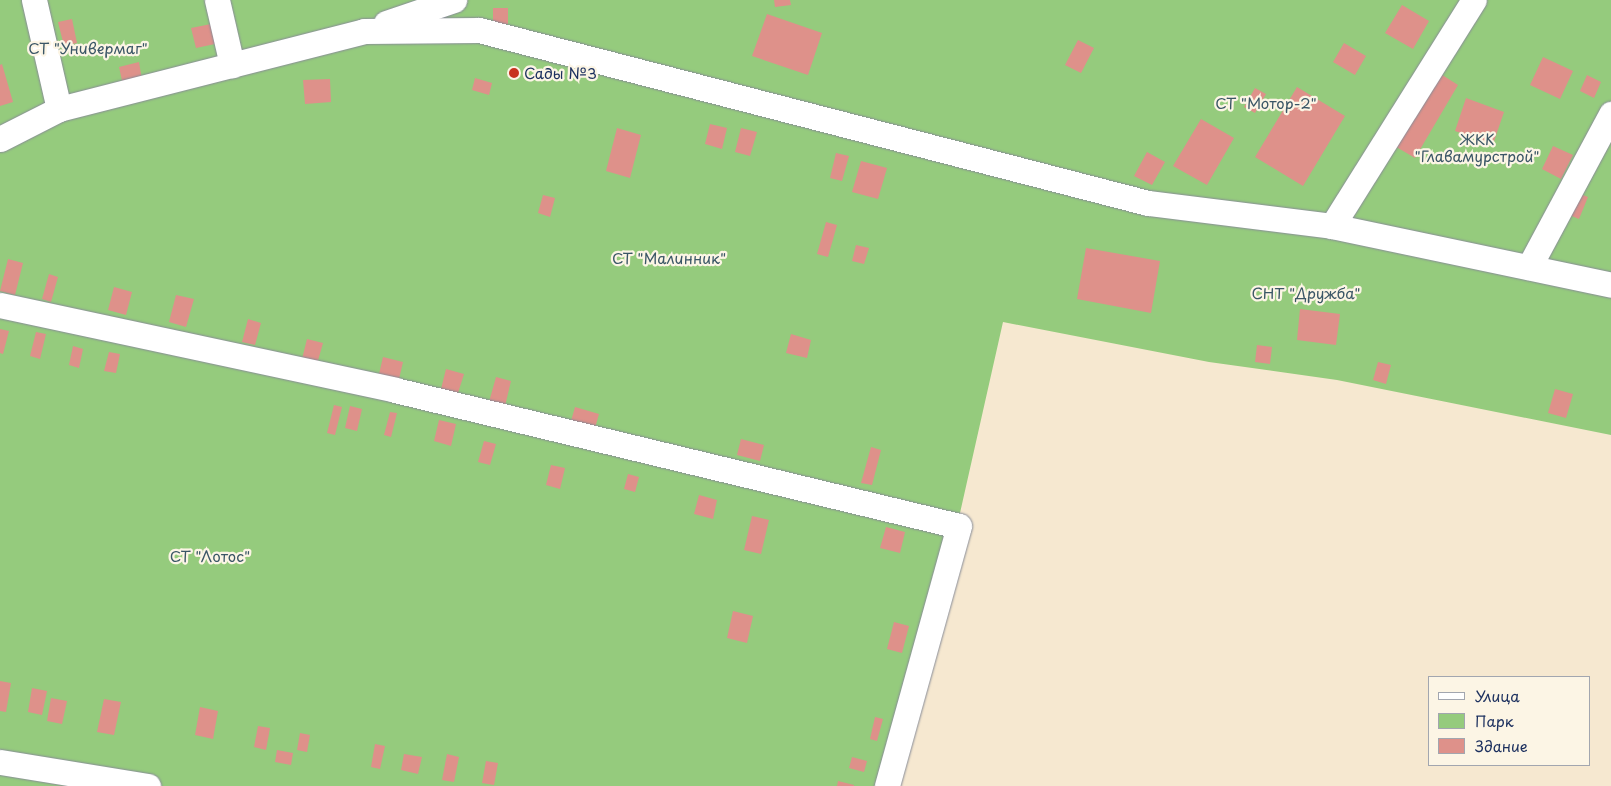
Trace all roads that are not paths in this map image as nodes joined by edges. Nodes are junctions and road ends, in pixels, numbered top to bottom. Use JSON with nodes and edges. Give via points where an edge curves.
{"nodes":[{"id":1,"x":34,"y":0,"type":"edge"},
{"id":2,"x":217,"y":0,"type":"edge"},
{"id":3,"x":454,"y":0,"type":"edge"},
{"id":4,"x":1474,"y":0,"type":"edge"},
{"id":5,"x":364,"y":31,"type":"junction"},
{"id":6,"x":232,"y":65,"type":"junction"},
{"id":7,"x":59,"y":109,"type":"junction"},
{"id":8,"x":1611,"y":114,"type":"edge"},
{"id":9,"x":0,"y":139,"type":"edge"},
{"id":10,"x":1332,"y":226,"type":"junction"},
{"id":11,"x":1529,"y":267,"type":"junction"},
{"id":12,"x":1611,"y":285,"type":"edge"},
{"id":13,"x":0,"y":305,"type":"edge"},
{"id":14,"x":0,"y":762,"type":"edge"},
{"id":15,"x":28,"y":776,"type":"edge"},
{"id":16,"x":148,"y":786,"type":"edge"},
{"id":17,"x":887,"y":786,"type":"edge"}],
"edges":[{"from":1,"to":7,"type":"street"},
{"from":2,"to":6,"type":"street"},
{"from":3,"to":5,"type":"street"},
{"from":4,"to":10,"type":"street"},
{"from":5,"to":6,"type":"street"},
{"from":5,"to":10,"type":"street","via":[[479,30],[1148,203]]},
{"from":6,"to":7,"type":"street"},
{"from":7,"to":9,"type":"street"},
{"from":8,"to":11,"type":"street"},
{"from":10,"to":11,"type":"street"},
{"from":11,"to":12,"type":"street"},
{"from":13,"to":17,"type":"street","via":[[395,390],[959,526]]},
{"from":14,"to":15,"type":"street"},
{"from":15,"to":16,"type":"street"}]}
